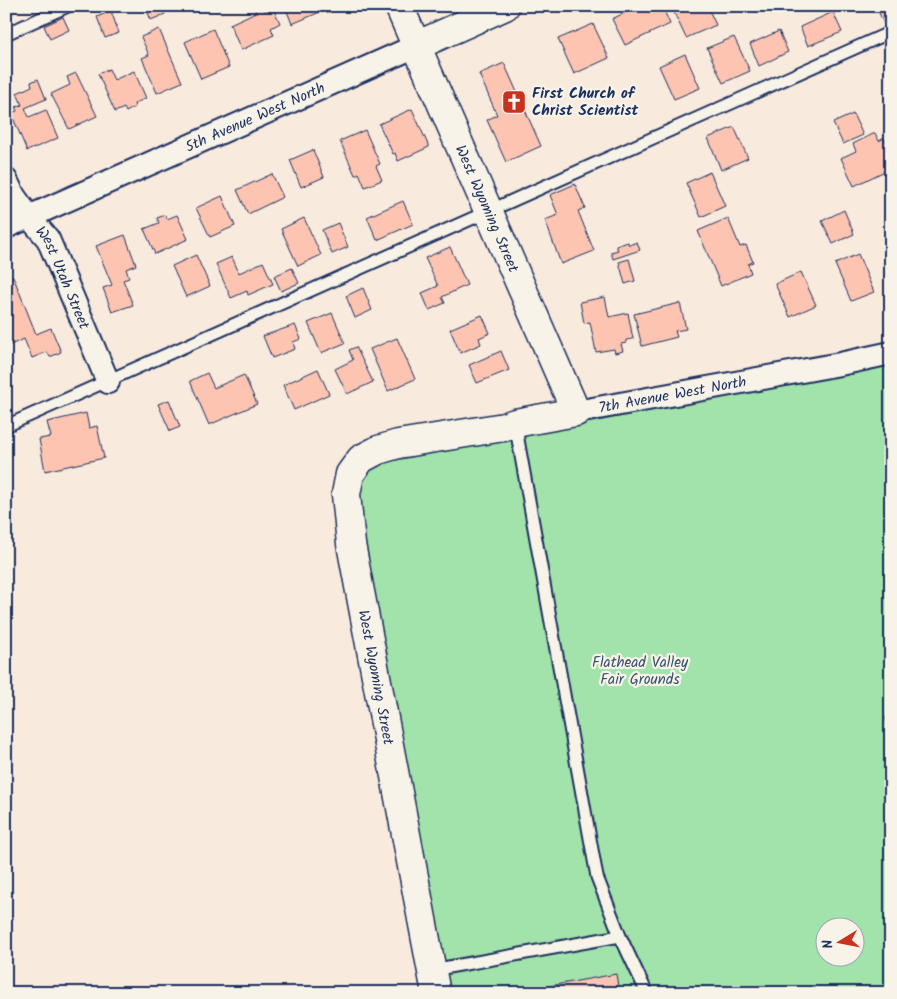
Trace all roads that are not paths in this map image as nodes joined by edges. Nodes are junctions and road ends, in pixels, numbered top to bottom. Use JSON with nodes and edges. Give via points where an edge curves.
{"nodes":[{"id":1,"x":68,"y":6,"type":"edge"},
{"id":2,"x":399,"y":6,"type":"edge"},
{"id":3,"x":505,"y":6,"type":"edge"},
{"id":4,"x":891,"y":32,"type":"edge"},
{"id":5,"x":6,"y":34,"type":"edge"},
{"id":6,"x":416,"y":46,"type":"junction"},
{"id":7,"x":6,"y":180,"type":"edge"},
{"id":8,"x":489,"y":211,"type":"junction"},
{"id":9,"x":29,"y":217,"type":"junction"},
{"id":10,"x":6,"y":227,"type":"edge"},
{"id":11,"x":891,"y":353,"type":"edge"},
{"id":12,"x":108,"y":382,"type":"junction"},
{"id":13,"x":576,"y":412,"type":"junction"},
{"id":14,"x":515,"y":424,"type":"junction"},
{"id":15,"x":6,"y":426,"type":"edge"},
{"id":16,"x":453,"y":435,"type":"joint"},
{"id":17,"x":620,"y":936,"type":"junction"},
{"id":18,"x":434,"y":982,"type":"edge"},
{"id":19,"x":647,"y":993,"type":"edge"}],
"edges":[{"from":1,"to":5,"type":"lane"},
{"from":2,"to":6,"type":"street","name":"West Wyoming Street"},
{"from":3,"to":6,"type":"street","name":"5th Avenue West North"},
{"from":4,"to":8,"type":"lane"},
{"from":6,"to":8,"type":"street","name":"West Wyoming Street"},
{"from":6,"to":9,"type":"street","name":"5th Avenue West North"},
{"from":7,"to":9,"type":"street","name":"West Utah Street"},
{"from":8,"to":12,"type":"lane"},
{"from":8,"to":13,"type":"street","name":"West Wyoming Street"},
{"from":9,"to":10,"type":"street","name":"5th Avenue West North"},
{"from":9,"to":12,"type":"street","name":"West Utah Street","via":[[48,239]]},
{"from":11,"to":13,"type":"street","name":"7th Avenue West North"},
{"from":12,"to":15,"type":"lane"},
{"from":13,"to":14,"type":"street","name":"7th Avenue West North"},
{"from":14,"to":16,"type":"street","name":"7th Avenue West North"},
{"from":14,"to":17,"type":"lane","via":[[597,877]]},
{"from":16,"to":18,"type":"street","name":"West Wyoming Street","via":[[398,444],[361,459],[350,474],[346,494],[351,544]]},
{"from":17,"to":18,"type":"lane"},
{"from":17,"to":19,"type":"lane"}]}
